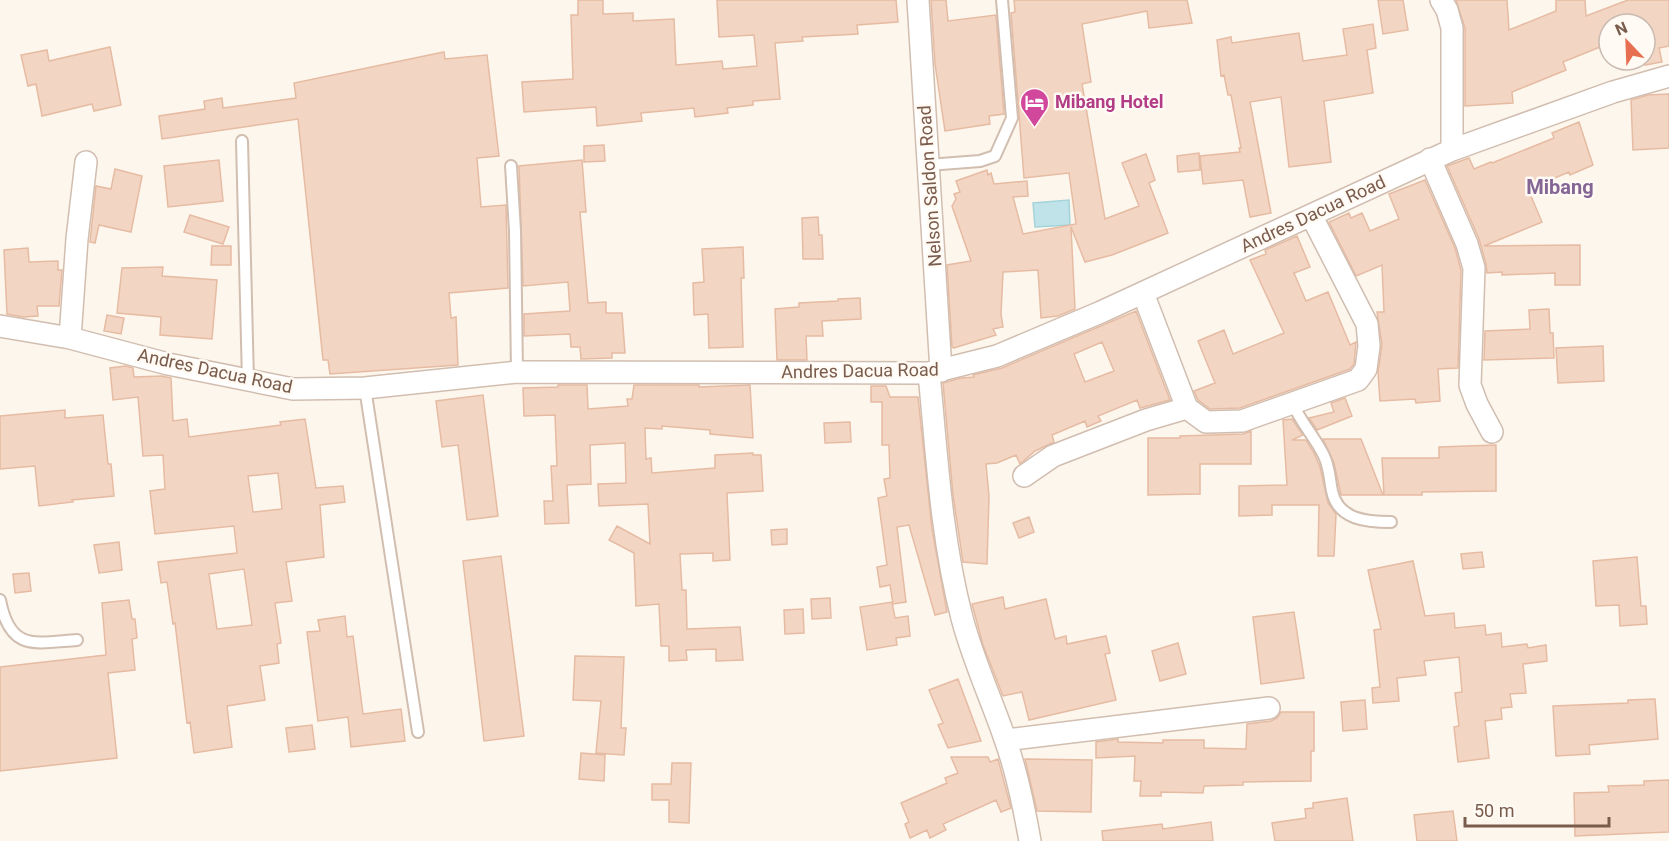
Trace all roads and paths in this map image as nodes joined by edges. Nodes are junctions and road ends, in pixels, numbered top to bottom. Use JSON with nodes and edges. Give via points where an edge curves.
{"nodes":[{"id":1,"x":918,"y":0,"type":"edge"},
{"id":2,"x":1002,"y":0,"type":"edge"},
{"id":3,"x":1441,"y":0,"type":"edge"},
{"id":4,"x":1669,"y":76,"type":"edge"},
{"id":5,"x":242,"y":141,"type":"dead end"},
{"id":6,"x":1452,"y":150,"type":"junction"},
{"id":7,"x":1430,"y":159,"type":"junction"},
{"id":8,"x":86,"y":162,"type":"dead end"},
{"id":9,"x":928,"y":165,"type":"junction"},
{"id":10,"x":511,"y":166,"type":"dead end"},
{"id":11,"x":1311,"y":215,"type":"junction"},
{"id":12,"x":1143,"y":292,"type":"junction"},
{"id":13,"x":0,"y":326,"type":"edge"},
{"id":14,"x":70,"y":338,"type":"junction"},
{"id":15,"x":517,"y":372,"type":"junction"},
{"id":16,"x":935,"y":372,"type":"junction"},
{"id":17,"x":248,"y":382,"type":"junction"},
{"id":18,"x":364,"y":388,"type":"junction"},
{"id":19,"x":1293,"y":404,"type":"junction"},
{"id":20,"x":1188,"y":408,"type":"junction"},
{"id":21,"x":1492,"y":432,"type":"dead end"},
{"id":22,"x":1024,"y":476,"type":"dead end"},
{"id":23,"x":1391,"y":522,"type":"dead end"},
{"id":24,"x":0,"y":600,"type":"edge"},
{"id":25,"x":77,"y":640,"type":"dead end"},
{"id":26,"x":1269,"y":708,"type":"dead end"},
{"id":27,"x":418,"y":732,"type":"dead end"},
{"id":28,"x":1006,"y":740,"type":"junction"},
{"id":29,"x":1030,"y":841,"type":"edge"}],
"edges":[{"from":1,"to":9,"type":"street","name":"Nelson Saldon Road"},
{"from":2,"to":9,"type":"lane","via":[[1012,118],[995,156]]},
{"from":3,"to":6,"type":"street","via":[[1452,28]]},
{"from":4,"to":6,"type":"street","name":"Andres Dacua Road"},
{"from":5,"to":17,"type":"lane"},
{"from":6,"to":7,"type":"street","name":"Andres Dacua Road"},
{"from":7,"to":11,"type":"street","name":"Andres Dacua Road"},
{"from":7,"to":21,"type":"street","via":[[1474,268],[1470,385]]},
{"from":8,"to":14,"type":"street"},
{"from":9,"to":16,"type":"street","name":"Nelson Saldon Road"},
{"from":10,"to":15,"type":"lane"},
{"from":11,"to":12,"type":"street","name":"Andres Dacua Road"},
{"from":11,"to":19,"type":"street","via":[[1367,324],[1366,369],[1358,380]]},
{"from":12,"to":16,"type":"street","name":"Andres Dacua Road","via":[[997,356]]},
{"from":12,"to":20,"type":"street"},
{"from":13,"to":14,"type":"street","name":"Andres Dacua Road"},
{"from":14,"to":17,"type":"street","name":"Andres Dacua Road"},
{"from":15,"to":16,"type":"street","name":"Andres Dacua Road"},
{"from":15,"to":18,"type":"street","name":"Andres Dacua Road"},
{"from":16,"to":28,"type":"street","name":"Nelson Saldon Road","via":[[939,500],[946,546],[962,619]]},
{"from":17,"to":18,"type":"street","name":"Andres Dacua Road","via":[[293,389]]},
{"from":18,"to":27,"type":"lane"},
{"from":19,"to":20,"type":"street","via":[[1242,421],[1226,422],[1206,422]]},
{"from":19,"to":23,"type":"lane","via":[[1330,469],[1335,503],[1364,522]]},
{"from":20,"to":22,"type":"street","via":[[1053,456]]},
{"from":24,"to":25,"type":"lane","via":[[11,631],[21,640],[35,644]]},
{"from":26,"to":28,"type":"street"},
{"from":28,"to":29,"type":"street","name":"Nelson Saldon Road"}]}
